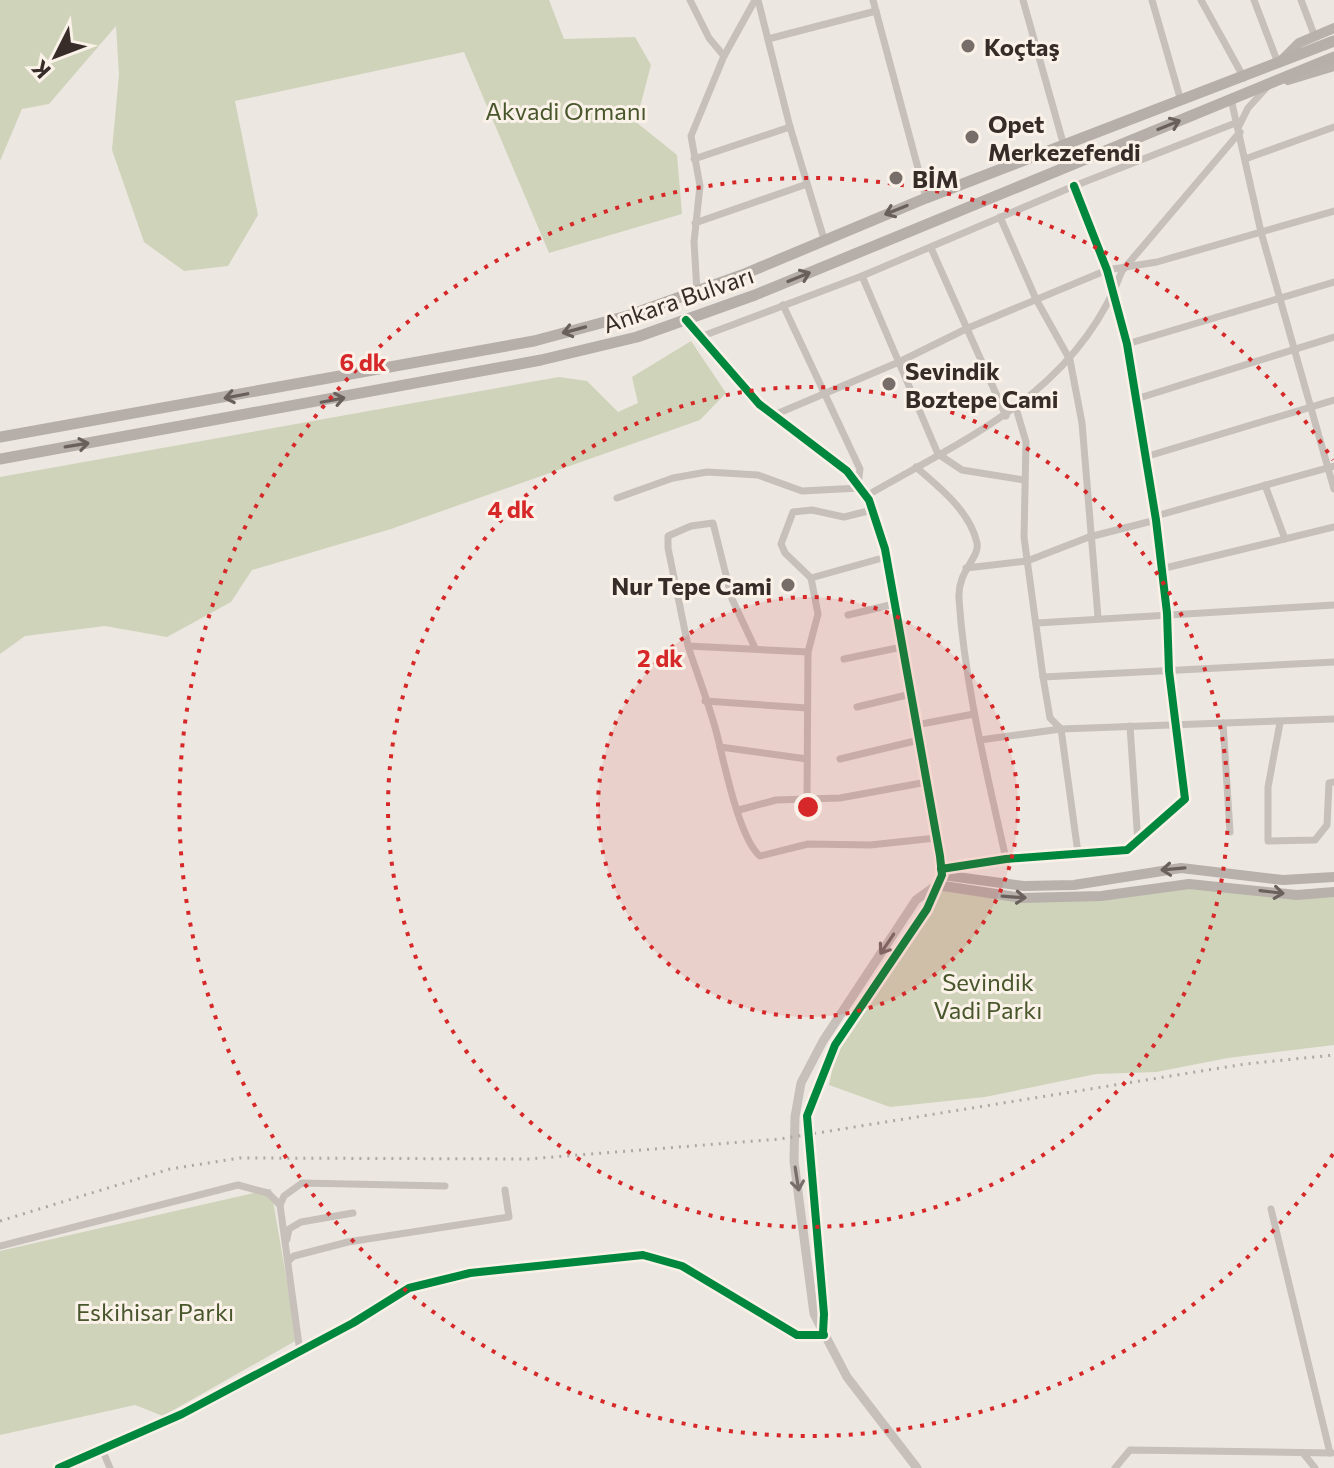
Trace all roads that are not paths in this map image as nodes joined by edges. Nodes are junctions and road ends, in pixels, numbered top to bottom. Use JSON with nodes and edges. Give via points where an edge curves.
{"nodes":[{"id":1,"x":690,"y":0,"type":"edge"},
{"id":2,"x":757,"y":0,"type":"edge"},
{"id":3,"x":873,"y":0,"type":"edge"},
{"id":4,"x":1023,"y":0,"type":"edge"},
{"id":5,"x":1152,"y":0,"type":"edge"},
{"id":6,"x":1201,"y":0,"type":"edge"},
{"id":7,"x":1254,"y":0,"type":"edge"},
{"id":8,"x":1301,"y":0,"type":"edge"},
{"id":9,"x":876,"y":11,"type":"junction"},
{"id":10,"x":1334,"y":28,"type":"edge"},
{"id":11,"x":1315,"y":37,"type":"junction"},
{"id":12,"x":768,"y":39,"type":"junction"},
{"id":13,"x":1334,"y":41,"type":"edge"},
{"id":14,"x":724,"y":56,"type":"junction"},
{"id":15,"x":1334,"y":57,"type":"edge"},
{"id":16,"x":1278,"y":63,"type":"junction"},
{"id":17,"x":1334,"y":66,"type":"edge"},
{"id":18,"x":1244,"y":78,"type":"junction"},
{"id":19,"x":1270,"y":84,"type":"junction"},
{"id":20,"x":1231,"y":99,"type":"junction"},
{"id":21,"x":1181,"y":101,"type":"junction"},
{"id":22,"x":790,"y":127,"type":"junction"},
{"id":23,"x":1239,"y":127,"type":"junction"},
{"id":24,"x":1334,"y":127,"type":"edge"},
{"id":25,"x":1064,"y":146,"type":"junction"},
{"id":26,"x":694,"y":159,"type":"junction"},
{"id":27,"x":1245,"y":159,"type":"junction"},
{"id":28,"x":807,"y":184,"type":"junction"},
{"id":29,"x":1074,"y":186,"type":"junction"},
{"id":30,"x":926,"y":198,"type":"junction"},
{"id":31,"x":1334,"y":211,"type":"edge"},
{"id":32,"x":1000,"y":217,"type":"junction"},
{"id":33,"x":695,"y":223,"type":"junction"},
{"id":34,"x":1261,"y":232,"type":"junction"},
{"id":35,"x":824,"y":239,"type":"junction"},
{"id":36,"x":931,"y":248,"type":"junction"},
{"id":37,"x":1125,"y":267,"type":"junction"},
{"id":38,"x":1107,"y":270,"type":"junction"},
{"id":39,"x":862,"y":276,"type":"junction"},
{"id":40,"x":1334,"y":282,"type":"edge"},
{"id":41,"x":697,"y":291,"type":"junction"},
{"id":42,"x":1113,"y":294,"type":"junction"},
{"id":43,"x":1280,"y":297,"type":"junction"},
{"id":44,"x":1036,"y":299,"type":"junction"},
{"id":45,"x":783,"y":305,"type":"junction"},
{"id":46,"x":686,"y":320,"type":"junction"},
{"id":47,"x":968,"y":328,"type":"junction"},
{"id":48,"x":700,"y":337,"type":"junction"},
{"id":49,"x":1334,"y":337,"type":"edge"},
{"id":50,"x":1127,"y":344,"type":"junction"},
{"id":51,"x":1295,"y":349,"type":"junction"},
{"id":52,"x":1070,"y":360,"type":"junction"},
{"id":53,"x":899,"y":362,"type":"junction"},
{"id":54,"x":822,"y":393,"type":"junction"},
{"id":55,"x":1136,"y":399,"type":"junction"},
{"id":56,"x":1334,"y":400,"type":"edge"},
{"id":57,"x":1311,"y":406,"type":"junction"},
{"id":58,"x":1016,"y":408,"type":"junction"},
{"id":59,"x":774,"y":415,"type":"junction"},
{"id":60,"x":1006,"y":416,"type":"junction"},
{"id":61,"x":0,"y":434,"type":"edge"},
{"id":62,"x":938,"y":454,"type":"junction"},
{"id":63,"x":1145,"y":457,"type":"junction"},
{"id":64,"x":0,"y":459,"type":"edge"},
{"id":65,"x":916,"y":467,"type":"junction"},
{"id":66,"x":1331,"y":467,"type":"edge"},
{"id":67,"x":1024,"y":480,"type":"junction"},
{"id":68,"x":1265,"y":485,"type":"junction"},
{"id":69,"x":1334,"y":489,"type":"edge"},
{"id":70,"x":861,"y":490,"type":"junction"},
{"id":71,"x":617,"y":498,"type":"dead end"},
{"id":72,"x":872,"y":510,"type":"junction"},
{"id":73,"x":1156,"y":518,"type":"junction"},
{"id":74,"x":1334,"y":527,"type":"edge"},
{"id":75,"x":1089,"y":537,"type":"junction"},
{"id":76,"x":1285,"y":539,"type":"junction"},
{"id":77,"x":886,"y":557,"type":"junction"},
{"id":78,"x":1027,"y":561,"type":"junction"},
{"id":79,"x":966,"y":568,"type":"junction"},
{"id":80,"x":1161,"y":569,"type":"junction"},
{"id":81,"x":811,"y":578,"type":"junction"},
{"id":82,"x":894,"y":604,"type":"junction"},
{"id":83,"x":1334,"y":605,"type":"edge"},
{"id":84,"x":1167,"y":613,"type":"junction"},
{"id":85,"x":848,"y":615,"type":"dead end"},
{"id":86,"x":1098,"y":617,"type":"junction"},
{"id":87,"x":1037,"y":623,"type":"junction"},
{"id":88,"x":688,"y":646,"type":"junction"},
{"id":89,"x":902,"y":647,"type":"junction"},
{"id":90,"x":755,"y":648,"type":"junction"},
{"id":91,"x":808,"y":652,"type":"junction"},
{"id":92,"x":844,"y":659,"type":"dead end"},
{"id":93,"x":1334,"y":662,"type":"edge"},
{"id":94,"x":1169,"y":671,"type":"junction"},
{"id":95,"x":1043,"y":677,"type":"junction"},
{"id":96,"x":911,"y":694,"type":"junction"},
{"id":97,"x":705,"y":701,"type":"junction"},
{"id":98,"x":857,"y":707,"type":"dead end"},
{"id":99,"x":807,"y":708,"type":"junction"},
{"id":100,"x":974,"y":714,"type":"junction"},
{"id":101,"x":1334,"y":719,"type":"edge"},
{"id":102,"x":1175,"y":723,"type":"junction"},
{"id":103,"x":1223,"y":723,"type":"junction"},
{"id":104,"x":1280,"y":723,"type":"junction"},
{"id":105,"x":916,"y":725,"type":"junction"},
{"id":106,"x":1130,"y":726,"type":"junction"},
{"id":107,"x":1061,"y":729,"type":"junction"},
{"id":108,"x":919,"y":740,"type":"junction"},
{"id":109,"x":980,"y":740,"type":"junction"},
{"id":110,"x":720,"y":747,"type":"junction"},
{"id":111,"x":807,"y":759,"type":"junction"},
{"id":112,"x":840,"y":759,"type":"dead end"},
{"id":113,"x":927,"y":782,"type":"junction"},
{"id":114,"x":1334,"y":782,"type":"edge"},
{"id":115,"x":807,"y":798,"type":"junction"},
{"id":116,"x":739,"y":810,"type":"junction"},
{"id":117,"x":1230,"y":832,"type":"dead end"},
{"id":118,"x":936,"y":838,"type":"junction"},
{"id":119,"x":1138,"y":843,"type":"junction"},
{"id":120,"x":1078,"y":853,"type":"junction"},
{"id":121,"x":1006,"y":859,"type":"junction"},
{"id":122,"x":940,"y":877,"type":"junction"},
{"id":123,"x":1334,"y":877,"type":"edge"},
{"id":124,"x":1334,"y":892,"type":"edge"},
{"id":125,"x":445,"y":1186,"type":"dead end"},
{"id":126,"x":505,"y":1190,"type":"dead end"},
{"id":127,"x":280,"y":1205,"type":"junction"},
{"id":128,"x":1271,"y":1209,"type":"dead end"},
{"id":129,"x":353,"y":1213,"type":"dead end"},
{"id":130,"x":286,"y":1245,"type":"junction"},
{"id":131,"x":0,"y":1246,"type":"edge"},
{"id":132,"x":288,"y":1261,"type":"junction"},
{"id":133,"x":823,"y":1334,"type":"junction"},
{"id":134,"x":300,"y":1352,"type":"junction"},
{"id":135,"x":102,"y":1449,"type":"junction"},
{"id":136,"x":1303,"y":1453,"type":"junction"},
{"id":137,"x":1332,"y":1453,"type":"edge"},
{"id":138,"x":59,"y":1468,"type":"edge"},
{"id":139,"x":110,"y":1468,"type":"edge"},
{"id":140,"x":917,"y":1468,"type":"edge"},
{"id":141,"x":1115,"y":1468,"type":"edge"},
{"id":142,"x":1315,"y":1468,"type":"edge"}],
"edges":[{"from":1,"to":14,"type":"street"},
{"from":2,"to":12,"type":"street"},
{"from":2,"to":14,"type":"street"},
{"from":3,"to":9,"type":"street"},
{"from":4,"to":25,"type":"street"},
{"from":5,"to":21,"type":"street"},
{"from":6,"to":18,"type":"street"},
{"from":7,"to":16,"type":"street"},
{"from":8,"to":11,"type":"street"},
{"from":9,"to":12,"type":"street"},
{"from":9,"to":30,"type":"street"},
{"from":10,"to":11,"type":"main road"},
{"from":11,"to":16,"type":"main road","via":[[1299,43]]},
{"from":12,"to":22,"type":"street"},
{"from":13,"to":16,"type":"main road","name":"Ankara Bulvarı"},
{"from":14,"to":26,"type":"street","via":[[691,136]]},
{"from":15,"to":19,"type":"main road","name":"Ankara Bulvarı"},
{"from":16,"to":18,"type":"main road","name":"Ankara Bulvarı"},
{"from":17,"to":19,"type":"main road"},
{"from":18,"to":21,"type":"main road","name":"Ankara Bulvarı"},
{"from":19,"to":20,"type":"main road","name":"Ankara Bulvarı"},
{"from":19,"to":23,"type":"street","name":"Ankara Bulvarı"},
{"from":20,"to":23,"type":"street"},
{"from":46,"to":20,"type":"main road","name":"Ankara Bulvarı","one_way":true},
{"from":21,"to":25,"type":"main road","name":"Ankara Bulvarı"},
{"from":22,"to":26,"type":"street"},
{"from":22,"to":28,"type":"street"},
{"from":23,"to":27,"type":"street"},
{"from":23,"to":29,"type":"street"},
{"from":23,"to":37,"type":"street","name":"Ankara Bulvarı"},
{"from":24,"to":27,"type":"street"},
{"from":25,"to":30,"type":"main road","name":"Ankara Bulvarı"},
{"from":26,"to":33,"type":"street","via":[[700,186]]},
{"from":27,"to":34,"type":"street"},
{"from":28,"to":33,"type":"street"},
{"from":28,"to":35,"type":"street"},
{"from":29,"to":32,"type":"street"},
{"from":29,"to":38,"type":"street"},
{"from":30,"to":35,"type":"main road","name":"Ankara Bulvarı","one_way":true},
{"from":31,"to":34,"type":"street"},
{"from":32,"to":36,"type":"street"},
{"from":32,"to":44,"type":"street"},
{"from":33,"to":41,"type":"street"},
{"from":34,"to":37,"type":"street"},
{"from":34,"to":43,"type":"street"},
{"from":35,"to":41,"type":"main road","name":"Ankara Bulvarı"},
{"from":36,"to":39,"type":"street"},
{"from":36,"to":47,"type":"street"},
{"from":37,"to":38,"type":"street"},
{"from":37,"to":42,"type":"street","name":"Ankara Bulvarı"},
{"from":38,"to":42,"type":"street"},
{"from":38,"to":44,"type":"street"},
{"from":39,"to":45,"type":"street"},
{"from":39,"to":53,"type":"street"},
{"from":40,"to":43,"type":"street"},
{"from":41,"to":61,"type":"main road","name":"Ankara Bulvarı","one_way":true,"via":[[534,341]]},
{"from":42,"to":50,"type":"street"},
{"from":42,"to":52,"type":"street","name":"Ankara Bulvarı"},
{"from":43,"to":50,"type":"street"},
{"from":43,"to":51,"type":"street"},
{"from":44,"to":47,"type":"street"},
{"from":44,"to":52,"type":"street"},
{"from":45,"to":48,"type":"street"},
{"from":45,"to":54,"type":"street"},
{"from":46,"to":48,"type":"street"},
{"from":64,"to":46,"type":"main road","name":"Ankara Bulvarı","one_way":true,"via":[[541,360]]},
{"from":47,"to":53,"type":"street"},
{"from":47,"to":60,"type":"street"},
{"from":48,"to":59,"type":"street","via":[[734,379]]},
{"from":49,"to":51,"type":"street"},
{"from":50,"to":55,"type":"street"},
{"from":51,"to":55,"type":"street"},
{"from":51,"to":57,"type":"street"},
{"from":52,"to":58,"type":"street","name":"Ankara Bulvarı"},
{"from":52,"to":75,"type":"street","via":[[1082,423]]},
{"from":53,"to":54,"type":"street"},
{"from":53,"to":62,"type":"street"},
{"from":54,"to":59,"type":"street"},
{"from":54,"to":70,"type":"street","via":[[860,469]]},
{"from":55,"to":63,"type":"street"},
{"from":56,"to":57,"type":"street"},
{"from":57,"to":63,"type":"street"},
{"from":57,"to":66,"type":"street"},
{"from":58,"to":60,"type":"street","name":"Ankara Bulvarı"},
{"from":58,"to":67,"type":"street","via":[[1025,427]]},
{"from":59,"to":70,"type":"street","via":[[847,471]]},
{"from":60,"to":62,"type":"street","name":"Ankara Bulvarı"},
{"from":62,"to":65,"type":"street","name":"Ankara Bulvarı"},
{"from":62,"to":67,"type":"street","via":[[962,470]]},
{"from":63,"to":73,"type":"street"},
{"from":65,"to":70,"type":"street","name":"Ankara Bulvarı"},
{"from":65,"to":79,"type":"street","via":[[970,527],[977,553]]},
{"from":66,"to":68,"type":"street"},
{"from":66,"to":69,"type":"street"},
{"from":67,"to":78,"type":"street"},
{"from":68,"to":73,"type":"street"},
{"from":68,"to":76,"type":"street"},
{"from":70,"to":71,"type":"street","via":[[802,491],[758,475],[707,472]]},
{"from":70,"to":72,"type":"street"},
{"from":72,"to":77,"type":"street"},
{"from":72,"to":81,"type":"street","via":[[844,517],[793,512],[781,544]]},
{"from":73,"to":75,"type":"street"},
{"from":73,"to":80,"type":"street"},
{"from":74,"to":76,"type":"street"},
{"from":75,"to":78,"type":"street"},
{"from":75,"to":86,"type":"street"},
{"from":76,"to":80,"type":"street"},
{"from":77,"to":81,"type":"street"},
{"from":77,"to":82,"type":"street"},
{"from":78,"to":79,"type":"street"},
{"from":78,"to":87,"type":"street"},
{"from":79,"to":100,"type":"street","via":[[958,592]]},
{"from":80,"to":84,"type":"street"},
{"from":81,"to":91,"type":"street","via":[[818,614]]},
{"from":82,"to":85,"type":"street"},
{"from":82,"to":89,"type":"street"},
{"from":83,"to":84,"type":"street"},
{"from":84,"to":86,"type":"street"},
{"from":84,"to":94,"type":"street"},
{"from":86,"to":87,"type":"street"},
{"from":87,"to":95,"type":"street"},
{"from":88,"to":90,"type":"street"},
{"from":88,"to":90,"type":"street","via":[[668,536],[713,523],[732,599]]},
{"from":88,"to":97,"type":"street"},
{"from":89,"to":92,"type":"street"},
{"from":89,"to":96,"type":"street"},
{"from":90,"to":91,"type":"street"},
{"from":91,"to":99,"type":"street"},
{"from":93,"to":94,"type":"street"},
{"from":94,"to":95,"type":"street"},
{"from":94,"to":102,"type":"street"},
{"from":95,"to":107,"type":"street","via":[[1050,718]]},
{"from":96,"to":98,"type":"street"},
{"from":96,"to":105,"type":"street"},
{"from":97,"to":99,"type":"street"},
{"from":97,"to":110,"type":"street"},
{"from":99,"to":111,"type":"street"},
{"from":100,"to":105,"type":"street"},
{"from":100,"to":109,"type":"street"},
{"from":101,"to":104,"type":"street"},
{"from":102,"to":103,"type":"street"},
{"from":102,"to":106,"type":"street"},
{"from":102,"to":119,"type":"street","via":[[1185,799]]},
{"from":103,"to":104,"type":"street"},
{"from":103,"to":117,"type":"street"},
{"from":104,"to":114,"type":"street","via":[[1268,787],[1268,841],[1315,840],[1327,825],[1329,783]]},
{"from":105,"to":108,"type":"street"},
{"from":106,"to":107,"type":"street"},
{"from":106,"to":119,"type":"street"},
{"from":107,"to":109,"type":"street"},
{"from":107,"to":120,"type":"street"},
{"from":108,"to":112,"type":"street"},
{"from":108,"to":113,"type":"street"},
{"from":109,"to":121,"type":"street"},
{"from":110,"to":111,"type":"street"},
{"from":110,"to":116,"type":"street"},
{"from":111,"to":115,"type":"street"},
{"from":113,"to":115,"type":"street","via":[[840,798]]},
{"from":113,"to":118,"type":"street"},
{"from":115,"to":116,"type":"street"},
{"from":116,"to":118,"type":"street","via":[[749,845],[760,856],[808,844]]},
{"from":118,"to":122,"type":"street"},
{"from":119,"to":120,"type":"street","via":[[1127,850]]},
{"from":120,"to":121,"type":"street"},
{"from":121,"to":122,"type":"street"},
{"from":123,"to":122,"type":"main road","one_way":true,"via":[[1283,880],[1181,868],[1074,885]]},
{"from":122,"to":124,"type":"main road","one_way":true,"via":[[1022,898],[1101,896],[1189,884],[1297,895]]},
{"from":122,"to":133,"type":"street","via":[[927,909],[835,1045],[807,1116]]},
{"from":122,"to":133,"type":"street","one_way":true,"via":[[916,900],[801,1083],[794,1161],[814,1314]]},
{"from":125,"to":127,"type":"street","via":[[302,1183]]},
{"from":126,"to":132,"type":"street","via":[[509,1217],[348,1242]]},
{"from":127,"to":130,"type":"street"},
{"from":127,"to":131,"type":"street","via":[[268,1193],[238,1185]]},
{"from":128,"to":137,"type":"street"},
{"from":129,"to":130,"type":"street","via":[[301,1222],[289,1229]]},
{"from":130,"to":132,"type":"street"},
{"from":132,"to":134,"type":"street"},
{"from":133,"to":134,"type":"street","via":[[797,1335],[682,1266],[643,1255],[470,1273],[409,1288]]},
{"from":133,"to":140,"type":"street","via":[[847,1377]]},
{"from":134,"to":135,"type":"street"},
{"from":135,"to":138,"type":"street"},
{"from":135,"to":139,"type":"street"},
{"from":136,"to":137,"type":"street"},
{"from":136,"to":141,"type":"street","via":[[1130,1450]]},
{"from":136,"to":142,"type":"street"}]}
